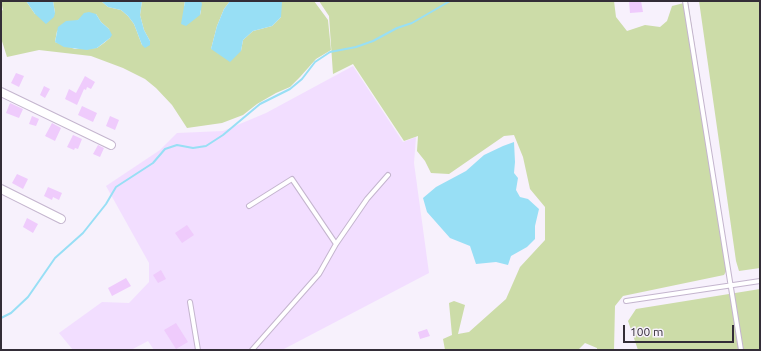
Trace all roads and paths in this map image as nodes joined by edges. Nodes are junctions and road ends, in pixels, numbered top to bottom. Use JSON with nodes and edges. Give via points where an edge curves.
{"nodes":[{"id":1,"x":685,"y":1,"type":"edge"},
{"id":2,"x":1,"y":92,"type":"edge"},
{"id":3,"x":111,"y":145,"type":"dead end"},
{"id":4,"x":388,"y":175,"type":"dead end"},
{"id":5,"x":1,"y":189,"type":"edge"},
{"id":6,"x":249,"y":206,"type":"dead end"},
{"id":7,"x":61,"y":219,"type":"dead end"},
{"id":8,"x":336,"y":244,"type":"junction"},
{"id":9,"x":760,"y":281,"type":"edge"},
{"id":10,"x":731,"y":286,"type":"junction"},
{"id":11,"x":626,"y":301,"type":"dead end"},
{"id":12,"x":190,"y":302,"type":"dead end"},
{"id":13,"x":198,"y":350,"type":"edge"},
{"id":14,"x":252,"y":350,"type":"edge"},
{"id":15,"x":740,"y":350,"type":"edge"}],
"edges":[{"from":1,"to":10,"type":"lane"},
{"from":2,"to":3,"type":"street"},
{"from":4,"to":8,"type":"lane","via":[[367,199]]},
{"from":5,"to":7,"type":"street"},
{"from":6,"to":8,"type":"lane","via":[[292,179]]},
{"from":8,"to":14,"type":"lane","via":[[319,274]]},
{"from":9,"to":10,"type":"lane"},
{"from":10,"to":11,"type":"lane"},
{"from":10,"to":15,"type":"lane"},
{"from":12,"to":13,"type":"lane"}]}
